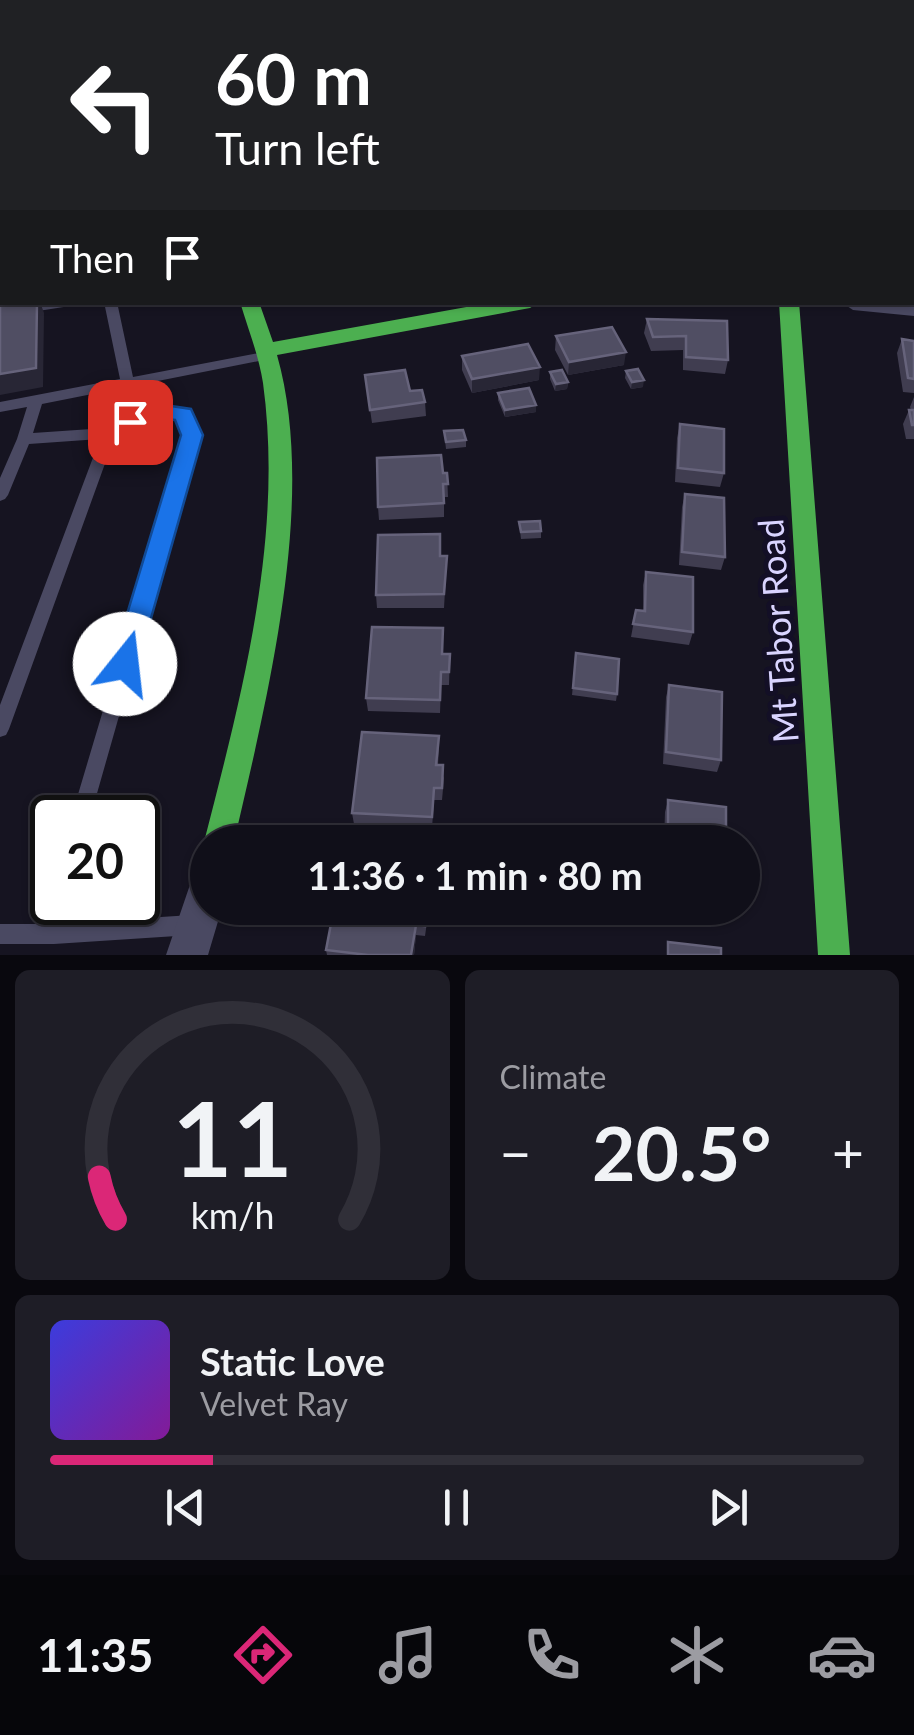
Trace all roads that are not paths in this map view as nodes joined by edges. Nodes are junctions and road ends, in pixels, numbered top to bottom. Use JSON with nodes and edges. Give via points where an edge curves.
{"nodes":[{"id":1,"x":51,"y":305,"type":"edge"},
{"id":2,"x":111,"y":305,"type":"edge"},
{"id":3,"x":250,"y":305,"type":"edge"},
{"id":4,"x":514,"y":305,"type":"edge"},
{"id":5,"x":789,"y":305,"type":"edge"},
{"id":6,"x":884,"y":305,"type":"edge"},
{"id":7,"x":914,"y":308,"type":"edge"},
{"id":8,"x":0,"y":313,"type":"edge"},
{"id":9,"x":266,"y":353,"type":"junction"},
{"id":10,"x":127,"y":382,"type":"junction"},
{"id":11,"x":36,"y":400,"type":"junction"},
{"id":12,"x":0,"y":407,"type":"edge"},
{"id":13,"x":109,"y":433,"type":"junction"},
{"id":14,"x":24,"y":439,"type":"junction"},
{"id":15,"x":8,"y":458,"type":"edge"},
{"id":16,"x":0,"y":495,"type":"edge"},
{"id":17,"x":0,"y":729,"type":"edge"},
{"id":18,"x":87,"y":795,"type":"edge"},
{"id":19,"x":223,"y":825,"type":"edge"},
{"id":20,"x":190,"y":923,"type":"edge"},
{"id":21,"x":56,"y":925,"type":"edge"},
{"id":22,"x":0,"y":934,"type":"edge"},
{"id":23,"x":54,"y":934,"type":"junction"},
{"id":24,"x":834,"y":955,"type":"edge"}],
"edges":[{"from":1,"to":8,"type":"lane"},
{"from":2,"to":10,"type":"lane"},
{"from":3,"to":9,"type":"street"},
{"from":4,"to":9,"type":"street"},
{"from":5,"to":24,"type":"street","name":"Mt Tabor Road"},
{"from":6,"to":7,"type":"street"},
{"from":9,"to":10,"type":"lane"},
{"from":9,"to":19,"type":"street","via":[[276,396],[271,560]]},
{"from":10,"to":11,"type":"lane"},
{"from":11,"to":12,"type":"lane"},
{"from":11,"to":14,"type":"lane"},
{"from":13,"to":14,"type":"lane"},
{"from":13,"to":17,"type":"lane"},
{"from":13,"to":18,"type":"lane","via":[[151,410],[183,414],[192,435]]},
{"from":14,"to":15,"type":"lane"},
{"from":15,"to":16,"type":"lane"},
{"from":20,"to":23,"type":"lane"},
{"from":21,"to":23,"type":"lane"},
{"from":22,"to":23,"type":"lane"}]}
